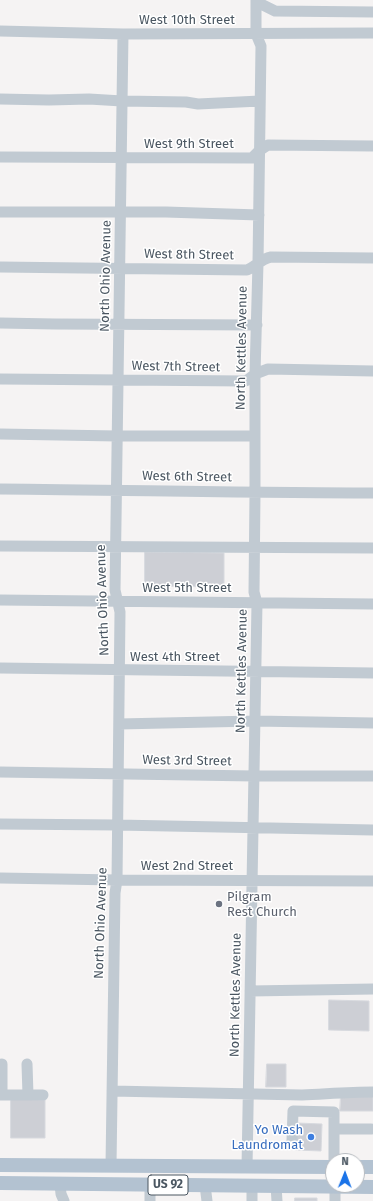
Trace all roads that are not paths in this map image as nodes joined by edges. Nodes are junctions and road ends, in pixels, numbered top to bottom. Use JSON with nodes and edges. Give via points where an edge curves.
{"nodes":[{"id":1,"x":256,"y":2,"type":"edge"},
{"id":2,"x":373,"y":12,"type":"edge"},
{"id":3,"x":0,"y":31,"type":"edge"},
{"id":4,"x":373,"y":33,"type":"edge"},
{"id":5,"x":123,"y":34,"type":"junction"},
{"id":6,"x":256,"y":34,"type":"junction"},
{"id":7,"x":0,"y":99,"type":"edge"},
{"id":8,"x":122,"y":101,"type":"junction"},
{"id":9,"x":260,"y":101,"type":"junction"},
{"id":10,"x":373,"y":146,"type":"edge"},
{"id":11,"x":259,"y":151,"type":"junction"},
{"id":12,"x":0,"y":157,"type":"edge"},
{"id":13,"x":122,"y":157,"type":"junction"},
{"id":14,"x":0,"y":212,"type":"edge"},
{"id":15,"x":121,"y":213,"type":"junction"},
{"id":16,"x":259,"y":215,"type":"junction"},
{"id":17,"x":373,"y":258,"type":"edge"},
{"id":18,"x":258,"y":263,"type":"junction"},
{"id":19,"x":0,"y":267,"type":"edge"},
{"id":20,"x":120,"y":269,"type":"junction"},
{"id":21,"x":0,"y":323,"type":"edge"},
{"id":22,"x":119,"y":324,"type":"junction"},
{"id":23,"x":257,"y":325,"type":"junction"},
{"id":24,"x":373,"y":371,"type":"edge"},
{"id":25,"x":255,"y":374,"type":"junction"},
{"id":26,"x":0,"y":378,"type":"edge"},
{"id":27,"x":118,"y":380,"type":"junction"},
{"id":28,"x":0,"y":434,"type":"edge"},
{"id":29,"x":118,"y":436,"type":"junction"},
{"id":30,"x":255,"y":436,"type":"junction"},
{"id":31,"x":0,"y":489,"type":"edge"},
{"id":32,"x":116,"y":490,"type":"junction"},
{"id":33,"x":255,"y":493,"type":"junction"},
{"id":34,"x":373,"y":493,"type":"edge"},
{"id":35,"x":0,"y":546,"type":"edge"},
{"id":36,"x":116,"y":546,"type":"junction"},
{"id":37,"x":254,"y":548,"type":"junction"},
{"id":38,"x":373,"y":548,"type":"edge"},
{"id":39,"x":0,"y":600,"type":"edge"},
{"id":40,"x":117,"y":602,"type":"junction"},
{"id":41,"x":257,"y":603,"type":"junction"},
{"id":42,"x":373,"y":604,"type":"edge"},
{"id":43,"x":0,"y":668,"type":"edge"},
{"id":44,"x":119,"y":670,"type":"junction"},
{"id":45,"x":256,"y":671,"type":"junction"},
{"id":46,"x":373,"y":673,"type":"edge"},
{"id":47,"x":255,"y":721,"type":"junction"},
{"id":48,"x":373,"y":723,"type":"edge"},
{"id":49,"x":119,"y":724,"type":"junction"},
{"id":50,"x":0,"y":772,"type":"edge"},
{"id":51,"x":118,"y":774,"type":"junction"},
{"id":52,"x":254,"y":776,"type":"junction"},
{"id":53,"x":373,"y":776,"type":"edge"},
{"id":54,"x":0,"y":824,"type":"edge"},
{"id":55,"x":118,"y":825,"type":"junction"},
{"id":56,"x":253,"y":827,"type":"junction"},
{"id":57,"x":373,"y":830,"type":"edge"},
{"id":58,"x":0,"y":878,"type":"edge"},
{"id":59,"x":117,"y":880,"type":"junction"},
{"id":60,"x":252,"y":880,"type":"junction"},
{"id":61,"x":373,"y":881,"type":"edge"},
{"id":62,"x":373,"y":989,"type":"edge"},
{"id":63,"x":250,"y":990,"type":"junction"},
{"id":64,"x":2,"y":1064,"type":"dead end"},
{"id":65,"x":27,"y":1064,"type":"dead end"},
{"id":66,"x":112,"y":1091,"type":"junction"},
{"id":67,"x":373,"y":1092,"type":"edge"},
{"id":68,"x":249,"y":1093,"type":"junction"},
{"id":69,"x":293,"y":1094,"type":"junction"},
{"id":70,"x":1,"y":1095,"type":"edge"},
{"id":71,"x":28,"y":1095,"type":"junction"},
{"id":72,"x":43,"y":1095,"type":"dead end"},
{"id":73,"x":293,"y":1111,"type":"junction"},
{"id":74,"x":334,"y":1129,"type":"junction"},
{"id":75,"x":370,"y":1129,"type":"dead end"},
{"id":76,"x":292,"y":1141,"type":"dead end"},
{"id":77,"x":334,"y":1153,"type":"edge"},
{"id":78,"x":0,"y":1165,"type":"edge"},
{"id":79,"x":111,"y":1165,"type":"junction"},
{"id":80,"x":247,"y":1167,"type":"junction"},
{"id":81,"x":325,"y":1167,"type":"edge"},
{"id":82,"x":0,"y":1183,"type":"edge"},
{"id":83,"x":60,"y":1184,"type":"junction"},
{"id":84,"x":150,"y":1184,"type":"junction"},
{"id":85,"x":209,"y":1185,"type":"junction"},
{"id":86,"x":252,"y":1186,"type":"junction"},
{"id":87,"x":276,"y":1186,"type":"junction"},
{"id":88,"x":325,"y":1187,"type":"edge"},
{"id":89,"x":64,"y":1201,"type":"edge"},
{"id":90,"x":150,"y":1201,"type":"edge"},
{"id":91,"x":207,"y":1201,"type":"edge"},
{"id":92,"x":252,"y":1201,"type":"edge"},
{"id":93,"x":277,"y":1201,"type":"edge"}],
"edges":[{"from":1,"to":2,"type":"street","via":[[275,11]]},
{"from":1,"to":6,"type":"street","name":"North Kettles Avenue"},
{"from":3,"to":5,"type":"street","name":"West 10th Street"},
{"from":4,"to":6,"type":"street","name":"West 10th Street"},
{"from":5,"to":6,"type":"street","name":"West 10th Street"},
{"from":5,"to":8,"type":"street","name":"North Ohio Avenue"},
{"from":6,"to":9,"type":"street","name":"North Kettles Avenue","via":[[261,46]]},
{"from":7,"to":8,"type":"street"},
{"from":8,"to":9,"type":"street","via":[[198,104]]},
{"from":8,"to":13,"type":"street","name":"North Ohio Avenue"},
{"from":9,"to":11,"type":"street","name":"North Kettles Avenue"},
{"from":10,"to":11,"type":"street","name":"West 9th Street","via":[[268,145]]},
{"from":11,"to":13,"type":"street","name":"West 9th Street","via":[[252,158]]},
{"from":11,"to":16,"type":"street","name":"North Kettles Avenue"},
{"from":12,"to":13,"type":"street","name":"West 9th Street"},
{"from":13,"to":15,"type":"street","name":"North Ohio Avenue"},
{"from":14,"to":15,"type":"street"},
{"from":15,"to":16,"type":"street"},
{"from":15,"to":20,"type":"street","name":"North Ohio Avenue"},
{"from":16,"to":18,"type":"street","name":"North Kettles Avenue"},
{"from":17,"to":18,"type":"street","name":"West 8th Street","via":[[272,257]]},
{"from":18,"to":20,"type":"street","name":"West 8th Street","via":[[247,270]]},
{"from":18,"to":23,"type":"street","name":"North Kettles Avenue"},
{"from":19,"to":20,"type":"street","name":"West 8th Street"},
{"from":20,"to":22,"type":"street","name":"North Ohio Avenue"},
{"from":21,"to":22,"type":"street"},
{"from":22,"to":23,"type":"street"},
{"from":22,"to":27,"type":"street","name":"North Ohio Avenue"},
{"from":23,"to":25,"type":"street","name":"North Kettles Avenue"},
{"from":24,"to":25,"type":"street","name":"West 7th Street","via":[[268,369]]},
{"from":25,"to":27,"type":"street","name":"West 7th Street","via":[[246,381]]},
{"from":25,"to":30,"type":"street","name":"North Kettles Avenue"},
{"from":26,"to":27,"type":"street","name":"West 7th Street"},
{"from":27,"to":29,"type":"street","name":"North Ohio Avenue"},
{"from":28,"to":29,"type":"street"},
{"from":29,"to":30,"type":"street"},
{"from":29,"to":32,"type":"street","name":"North Ohio Avenue"},
{"from":30,"to":33,"type":"street","name":"North Kettles Avenue"},
{"from":31,"to":32,"type":"street","name":"West 6th Street"},
{"from":32,"to":33,"type":"street","name":"West 6th Street"},
{"from":32,"to":36,"type":"street","name":"North Ohio Avenue"},
{"from":33,"to":34,"type":"street","name":"West 6th Street"},
{"from":33,"to":37,"type":"street","name":"North Kettles Avenue"},
{"from":35,"to":36,"type":"street"},
{"from":36,"to":37,"type":"street"},
{"from":36,"to":40,"type":"street","name":"North Ohio Avenue"},
{"from":37,"to":38,"type":"street"},
{"from":37,"to":41,"type":"street","name":"North Kettles Avenue","via":[[254,592]]},
{"from":39,"to":40,"type":"street","name":"West 5th Street"},
{"from":40,"to":41,"type":"street","name":"West 5th Street"},
{"from":40,"to":44,"type":"street","name":"North Ohio Avenue","via":[[120,612]]},
{"from":41,"to":42,"type":"street","name":"West 5th Street"},
{"from":41,"to":45,"type":"street","name":"North Kettles Avenue"},
{"from":43,"to":44,"type":"street","name":"West 4th Street"},
{"from":44,"to":45,"type":"street","name":"West 4th Street"},
{"from":44,"to":49,"type":"street","name":"North Ohio Avenue"},
{"from":45,"to":46,"type":"street","name":"West 4th Street"},
{"from":45,"to":47,"type":"street","name":"North Kettles Avenue"},
{"from":47,"to":48,"type":"street"},
{"from":47,"to":49,"type":"street"},
{"from":47,"to":52,"type":"street","name":"North Kettles Avenue"},
{"from":49,"to":51,"type":"street","name":"North Ohio Avenue"},
{"from":50,"to":51,"type":"street","name":"West 3rd Street"},
{"from":51,"to":52,"type":"street","name":"West 3rd Street"},
{"from":51,"to":55,"type":"street","name":"North Ohio Avenue"},
{"from":52,"to":53,"type":"street","name":"West 3rd Street"},
{"from":52,"to":56,"type":"street","name":"North Kettles Avenue"},
{"from":54,"to":55,"type":"street"},
{"from":55,"to":56,"type":"street"},
{"from":55,"to":59,"type":"street","name":"North Ohio Avenue"},
{"from":56,"to":57,"type":"street"},
{"from":56,"to":60,"type":"street","name":"North Kettles Avenue"},
{"from":58,"to":59,"type":"street","name":"West 2nd Street"},
{"from":59,"to":60,"type":"street","name":"West 2nd Street"},
{"from":59,"to":66,"type":"street","name":"North Ohio Avenue"},
{"from":60,"to":61,"type":"street","name":"West 2nd Street"},
{"from":60,"to":63,"type":"street","name":"North Kettles Avenue"},
{"from":62,"to":63,"type":"street"},
{"from":63,"to":68,"type":"street","name":"North Kettles Avenue"},
{"from":64,"to":70,"type":"street"},
{"from":65,"to":71,"type":"street"},
{"from":66,"to":68,"type":"street"},
{"from":66,"to":79,"type":"street","name":"North Ohio Avenue"},
{"from":67,"to":69,"type":"street"},
{"from":68,"to":69,"type":"street"},
{"from":68,"to":80,"type":"street","name":"North Kettles Avenue"},
{"from":69,"to":73,"type":"street"},
{"from":70,"to":71,"type":"street"},
{"from":71,"to":72,"type":"street"},
{"from":73,"to":74,"type":"street","via":[[334,1112]]},
{"from":73,"to":76,"type":"street"},
{"from":74,"to":75,"type":"street"},
{"from":74,"to":77,"type":"street"},
{"from":78,"to":79,"type":"main road","number":"US 92"},
{"from":79,"to":80,"type":"main road","number":"US 92"},
{"from":80,"to":81,"type":"main road","number":"US 92"},
{"from":80,"to":85,"type":"main road","via":[[240,1176]]},
{"from":82,"to":83,"type":"main road","number":"US 92"},
{"from":83,"to":84,"type":"main road","number":"US 92"},
{"from":83,"to":89,"type":"street"},
{"from":84,"to":85,"type":"main road","number":"US 92"},
{"from":84,"to":90,"type":"street"},
{"from":85,"to":86,"type":"main road","number":"US 92"},
{"from":85,"to":91,"type":"street"},
{"from":86,"to":87,"type":"main road","number":"US 92"},
{"from":86,"to":92,"type":"street"},
{"from":87,"to":88,"type":"main road","number":"US 92"},
{"from":87,"to":93,"type":"street"}]}
